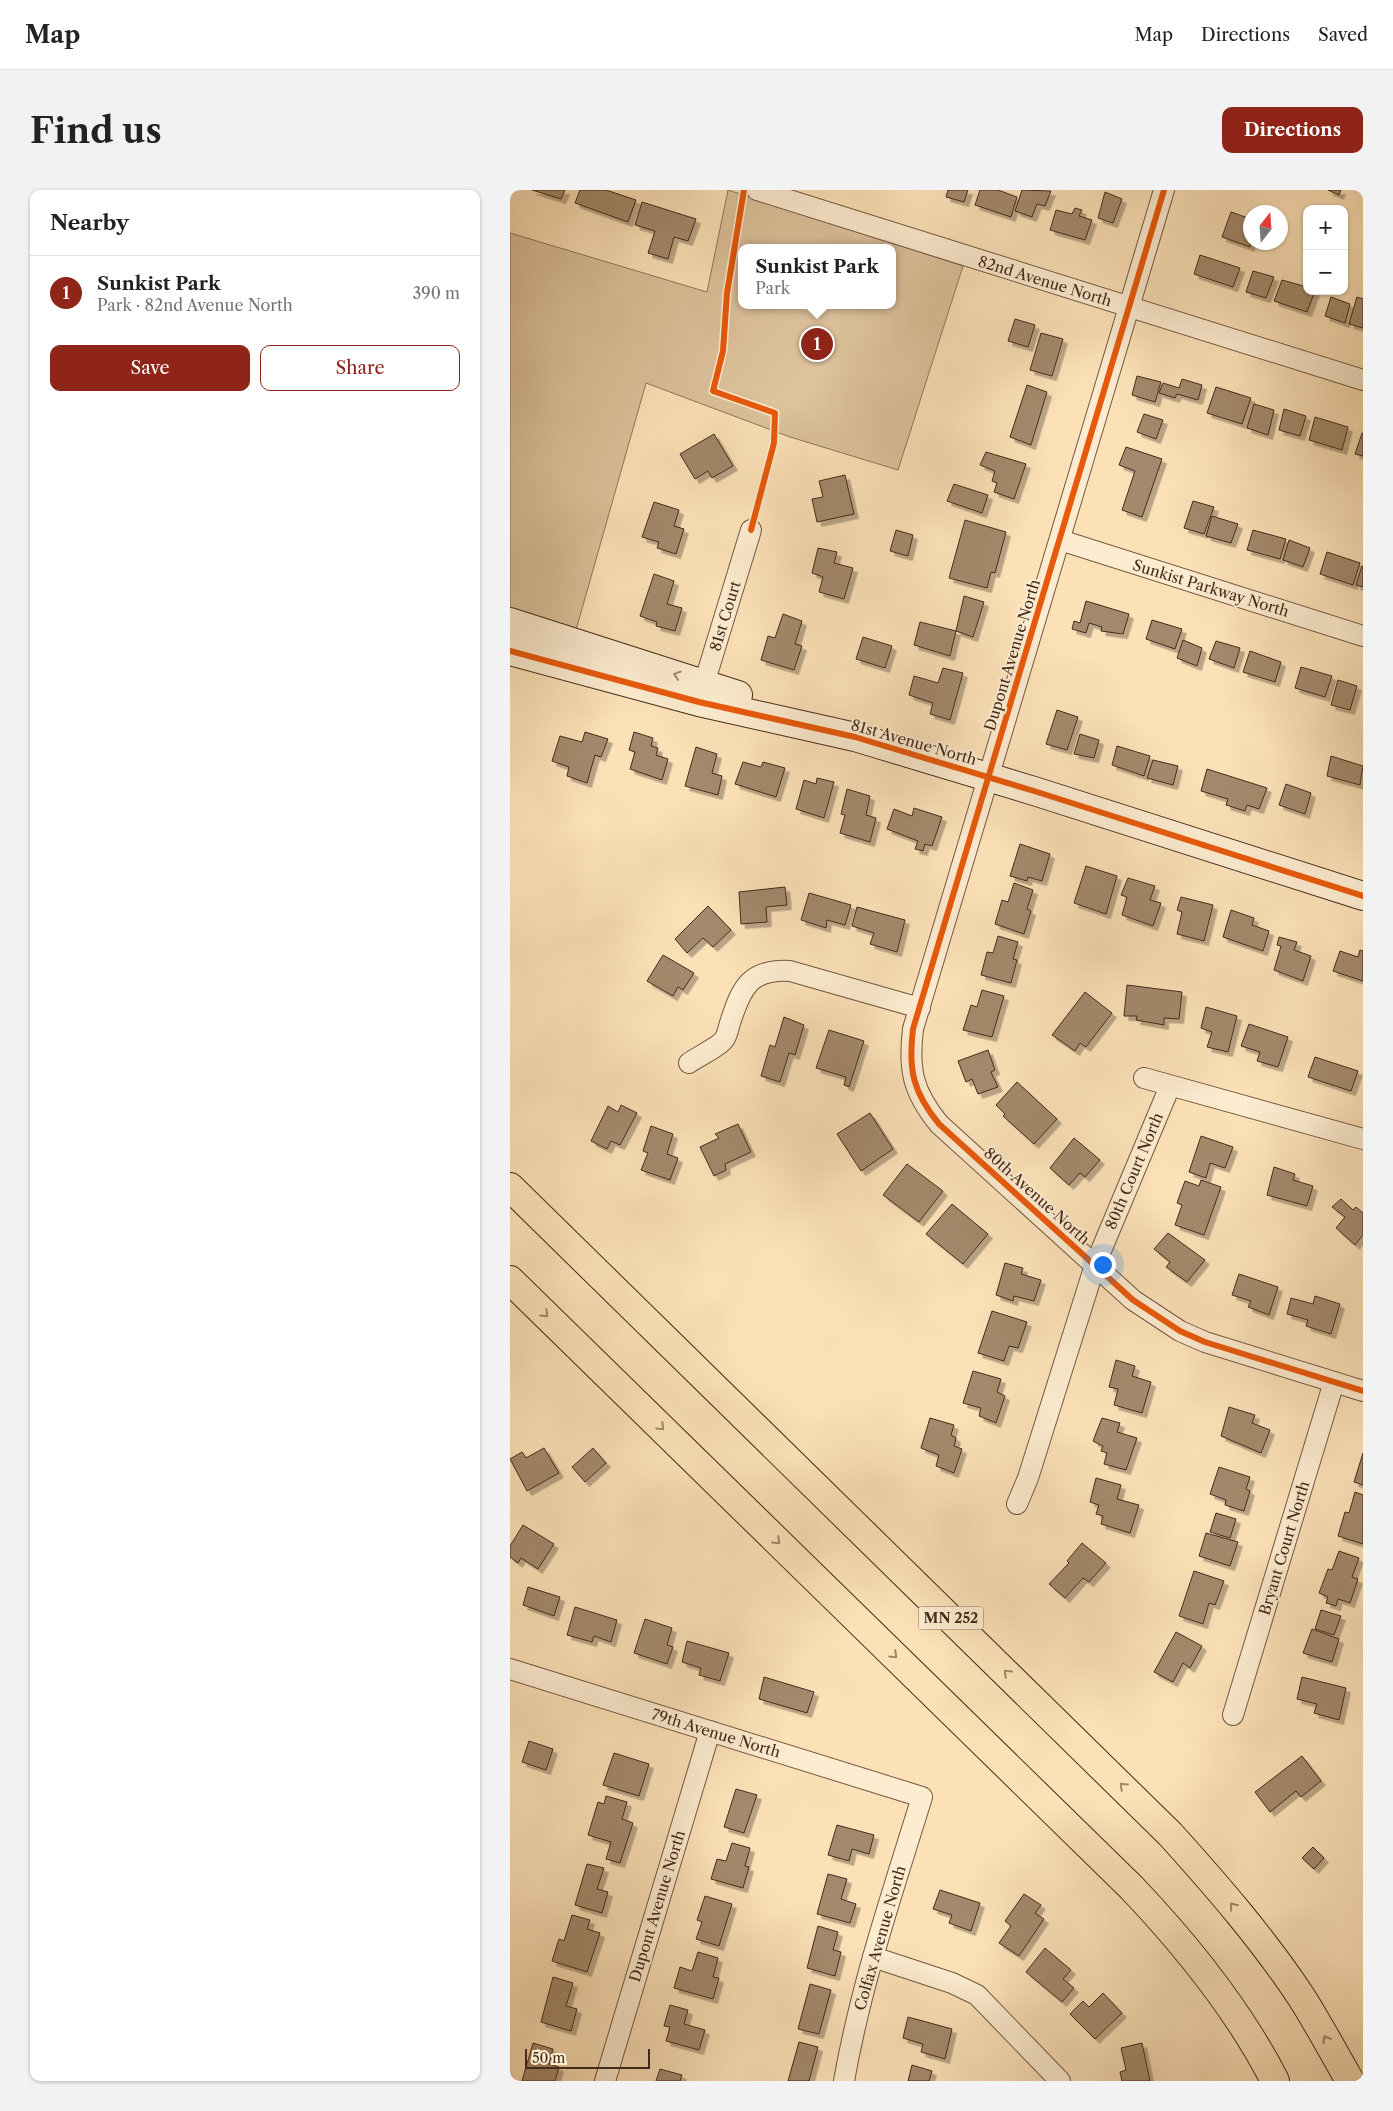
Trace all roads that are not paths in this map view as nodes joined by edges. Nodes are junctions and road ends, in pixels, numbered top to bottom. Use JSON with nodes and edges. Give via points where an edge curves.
{"nodes":[{"id":1,"x":757,"y":190,"type":"edge"},
{"id":2,"x":1164,"y":190,"type":"edge"},
{"id":3,"x":1129,"y":307,"type":"junction"},
{"id":4,"x":1363,"y":380,"type":"edge"},
{"id":5,"x":751,"y":530,"type":"dead end"},
{"id":6,"x":1060,"y":540,"type":"junction"},
{"id":7,"x":510,"y":622,"type":"edge"},
{"id":8,"x":1363,"y":636,"type":"edge"},
{"id":9,"x":510,"y":651,"type":"edge"},
{"id":10,"x":702,"y":692,"type":"junction"},
{"id":11,"x":989,"y":777,"type":"junction"},
{"id":12,"x":1363,"y":896,"type":"edge"},
{"id":13,"x":920,"y":1008,"type":"junction"},
{"id":14,"x":689,"y":1063,"type":"dead end"},
{"id":15,"x":1144,"y":1078,"type":"dead end"},
{"id":16,"x":1170,"y":1086,"type":"junction"},
{"id":17,"x":939,"y":1124,"type":"joint"},
{"id":18,"x":1363,"y":1139,"type":"edge"},
{"id":19,"x":510,"y":1187,"type":"edge"},
{"id":20,"x":1095,"y":1265,"type":"junction"},
{"id":21,"x":510,"y":1280,"type":"edge"},
{"id":22,"x":1334,"y":1382,"type":"junction"},
{"id":23,"x":1363,"y":1391,"type":"edge"},
{"id":24,"x":1017,"y":1504,"type":"dead end"},
{"id":25,"x":510,"y":1669,"type":"edge"},
{"id":26,"x":1234,"y":1715,"type":"dead end"},
{"id":27,"x":710,"y":1731,"type":"junction"},
{"id":28,"x":922,"y":1797,"type":"joint"},
{"id":29,"x":873,"y":1957,"type":"junction"},
{"id":30,"x":605,"y":2081,"type":"edge"},
{"id":31,"x":844,"y":2081,"type":"edge"},
{"id":32,"x":1060,"y":2081,"type":"edge"},
{"id":33,"x":1276,"y":2081,"type":"edge"},
{"id":34,"x":1350,"y":2081,"type":"edge"}],
"edges":[{"from":1,"to":3,"type":"street","name":"82nd Avenue North"},
{"from":2,"to":3,"type":"street","name":"Dupont Avenue North"},
{"from":3,"to":4,"type":"street","name":"82nd Avenue North"},
{"from":3,"to":6,"type":"street","name":"Dupont Avenue North"},
{"from":5,"to":10,"type":"street","name":"81st Court"},
{"from":6,"to":8,"type":"street","name":"Sunkist Parkway North"},
{"from":6,"to":11,"type":"street","name":"Dupont Avenue North"},
{"from":10,"to":7,"type":"street","name":"81st Avenue North","one_way":true},
{"from":9,"to":10,"type":"street","name":"81st Avenue North"},
{"from":10,"to":11,"type":"street","name":"81st Avenue North"},
{"from":11,"to":12,"type":"street","name":"81st Avenue North"},
{"from":11,"to":13,"type":"street","name":"Dupont Avenue North"},
{"from":13,"to":14,"type":"street","via":[[790,971],[773,970],[757,975],[744,987],[724,1040]]},
{"from":13,"to":17,"type":"street","name":"Dupont Avenue North","via":[[910,1055],[913,1080],[923,1104]]},
{"from":15,"to":16,"type":"street"},
{"from":16,"to":18,"type":"street"},
{"from":16,"to":20,"type":"street","name":"80th Court North"},
{"from":17,"to":20,"type":"street","name":"80th Avenue North"},
{"from":34,"to":19,"type":"highway","number":"MN 252","one_way":true,"via":[[1302,1998],[1273,1956],[1170,1834]]},
{"from":20,"to":22,"type":"street","name":"80th Avenue North","via":[[1133,1300],[1180,1331],[1205,1342]]},
{"from":20,"to":24,"type":"street","name":"80th Court North"},
{"from":21,"to":33,"type":"highway","one_way":true,"via":[[1144,1900],[1224,2000]]},
{"from":22,"to":23,"type":"street","name":"80th Avenue North"},
{"from":22,"to":26,"type":"street","name":"Bryant Court North"},
{"from":25,"to":27,"type":"street","name":"79th Avenue North"},
{"from":27,"to":28,"type":"street","name":"79th Avenue North"},
{"from":27,"to":30,"type":"street","name":"Dupont Avenue North"},
{"from":28,"to":29,"type":"street","name":"Colfax Avenue North"},
{"from":29,"to":31,"type":"street","name":"Colfax Avenue North","via":[[852,2034]]},
{"from":29,"to":32,"type":"street","via":[[952,1983],[977,1995]]}]}
